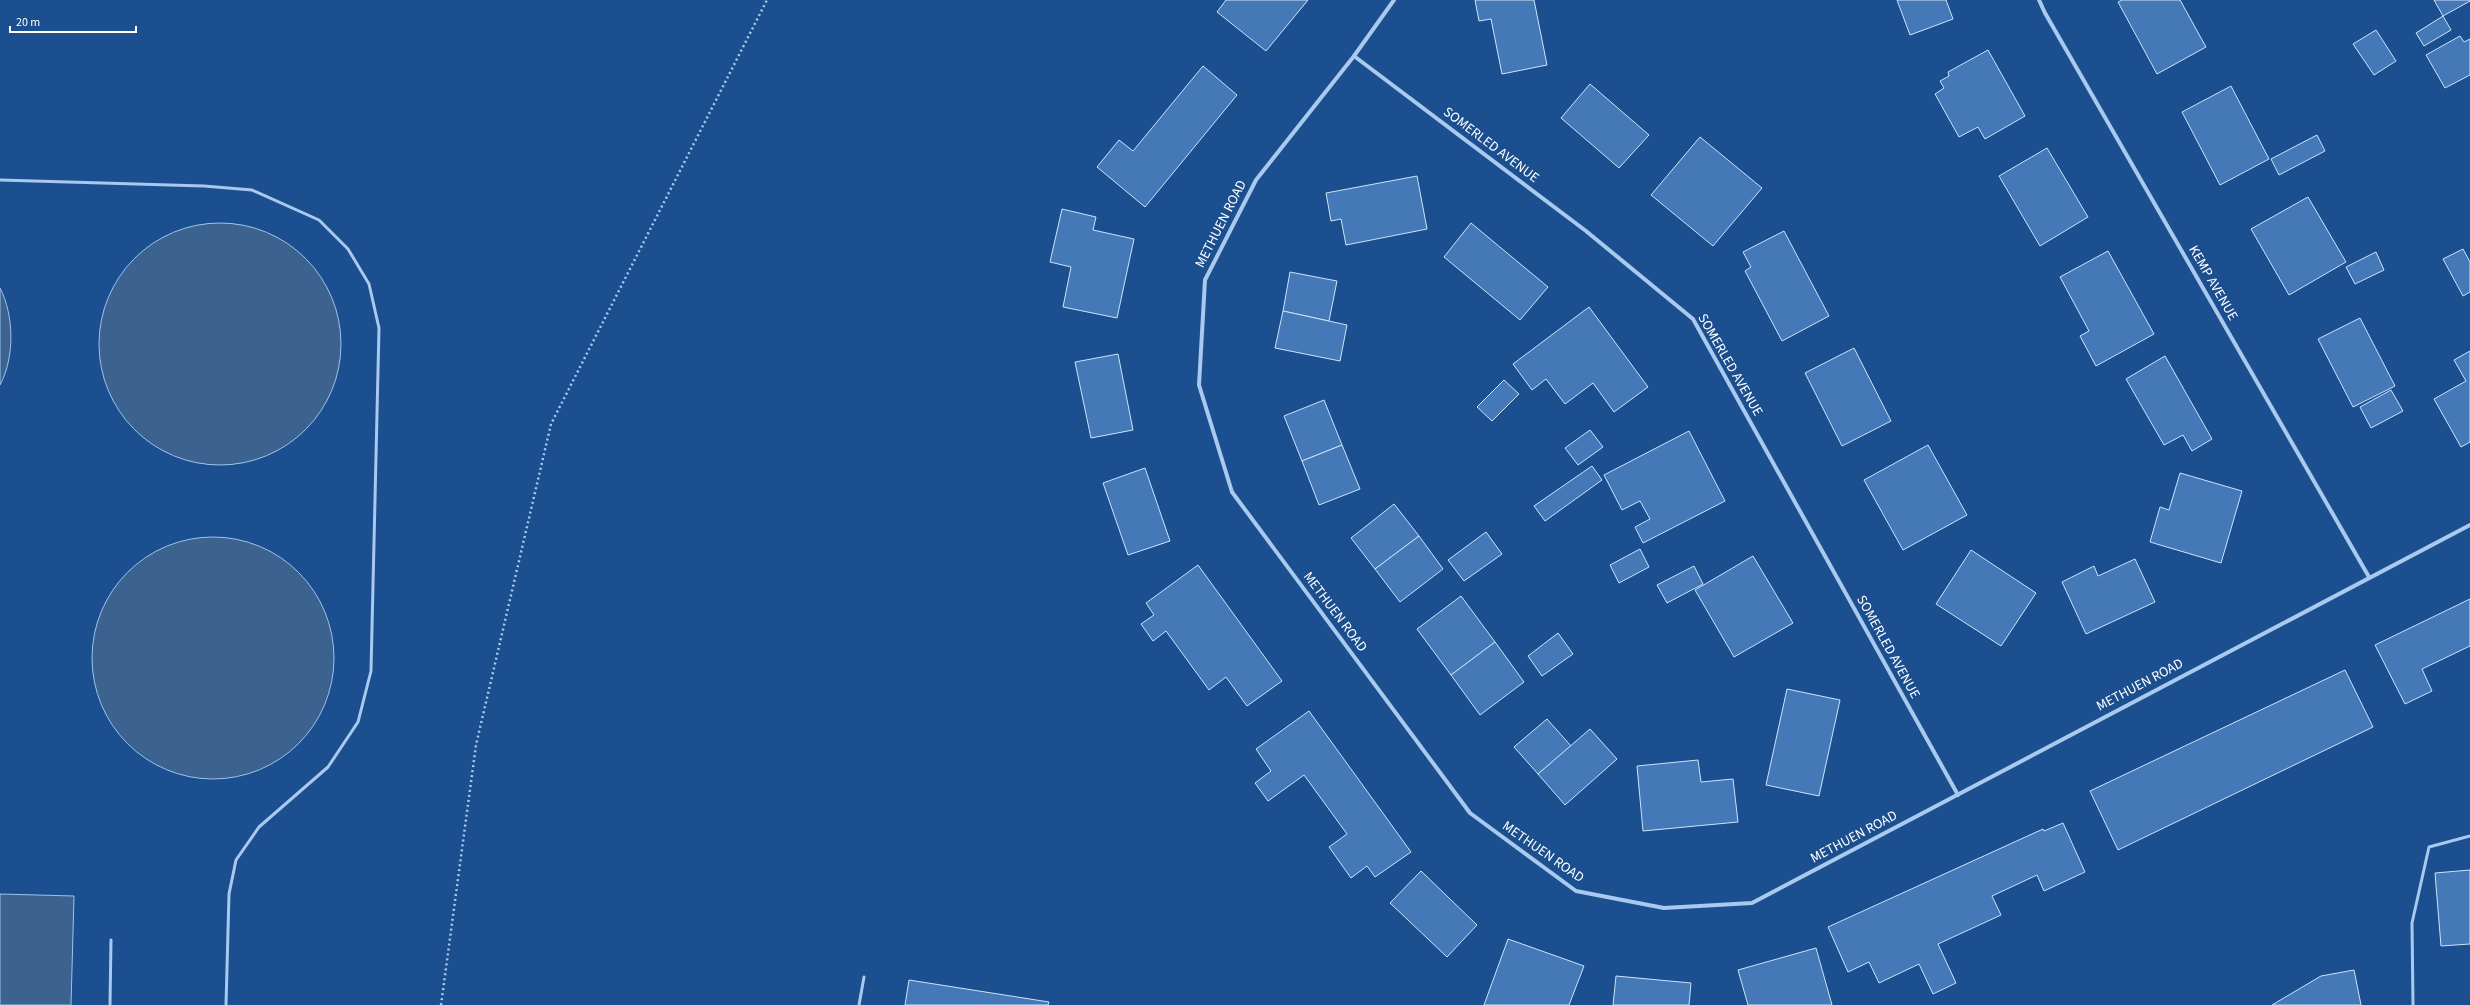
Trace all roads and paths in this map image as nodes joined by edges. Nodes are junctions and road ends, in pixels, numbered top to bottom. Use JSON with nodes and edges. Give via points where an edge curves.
{"nodes":[{"id":1,"x":767,"y":0,"type":"edge"},
{"id":2,"x":1394,"y":0,"type":"edge"},
{"id":3,"x":2039,"y":0,"type":"edge"},
{"id":4,"x":1354,"y":56,"type":"junction"},
{"id":5,"x":0,"y":180,"type":"edge"},
{"id":6,"x":2470,"y":525,"type":"edge"},
{"id":7,"x":2369,"y":577,"type":"junction"},
{"id":8,"x":1958,"y":795,"type":"junction"},
{"id":9,"x":2470,"y":836,"type":"edge"},
{"id":10,"x":111,"y":940,"type":"dead end"},
{"id":11,"x":864,"y":977,"type":"dead end"},
{"id":12,"x":110,"y":1005,"type":"edge"},
{"id":13,"x":226,"y":1005,"type":"edge"},
{"id":14,"x":441,"y":1005,"type":"edge"},
{"id":15,"x":859,"y":1005,"type":"edge"},
{"id":16,"x":2413,"y":1005,"type":"edge"}],
"edges":[{"from":1,"to":14,"type":"path","via":[[551,424],[476,745]]},
{"from":2,"to":4,"type":"street","name":"METHUEN ROAD"},
{"from":3,"to":7,"type":"street","name":"KEMP AVENUE"},
{"from":4,"to":8,"type":"street","name":"SOMERLED AVENUE","via":[[1586,231],[1693,319]]},
{"from":4,"to":8,"type":"street","name":"METHUEN ROAD","via":[[1256,180],[1205,280],[1200,385],[1232,492],[1470,812],[1576,892],[1664,908],[1752,903]]},
{"from":5,"to":13,"type":"lane","via":[[204,186],[252,190],[320,220],[348,249],[369,284],[379,328],[371,671],[358,722],[328,767],[259,827],[236,860],[230,894]]},
{"from":6,"to":7,"type":"street","name":"METHUEN ROAD"},
{"from":7,"to":8,"type":"street","name":"METHUEN ROAD"},
{"from":9,"to":16,"type":"lane","via":[[2429,848],[2412,923]]},
{"from":10,"to":12,"type":"lane"},
{"from":11,"to":15,"type":"lane"}]}
